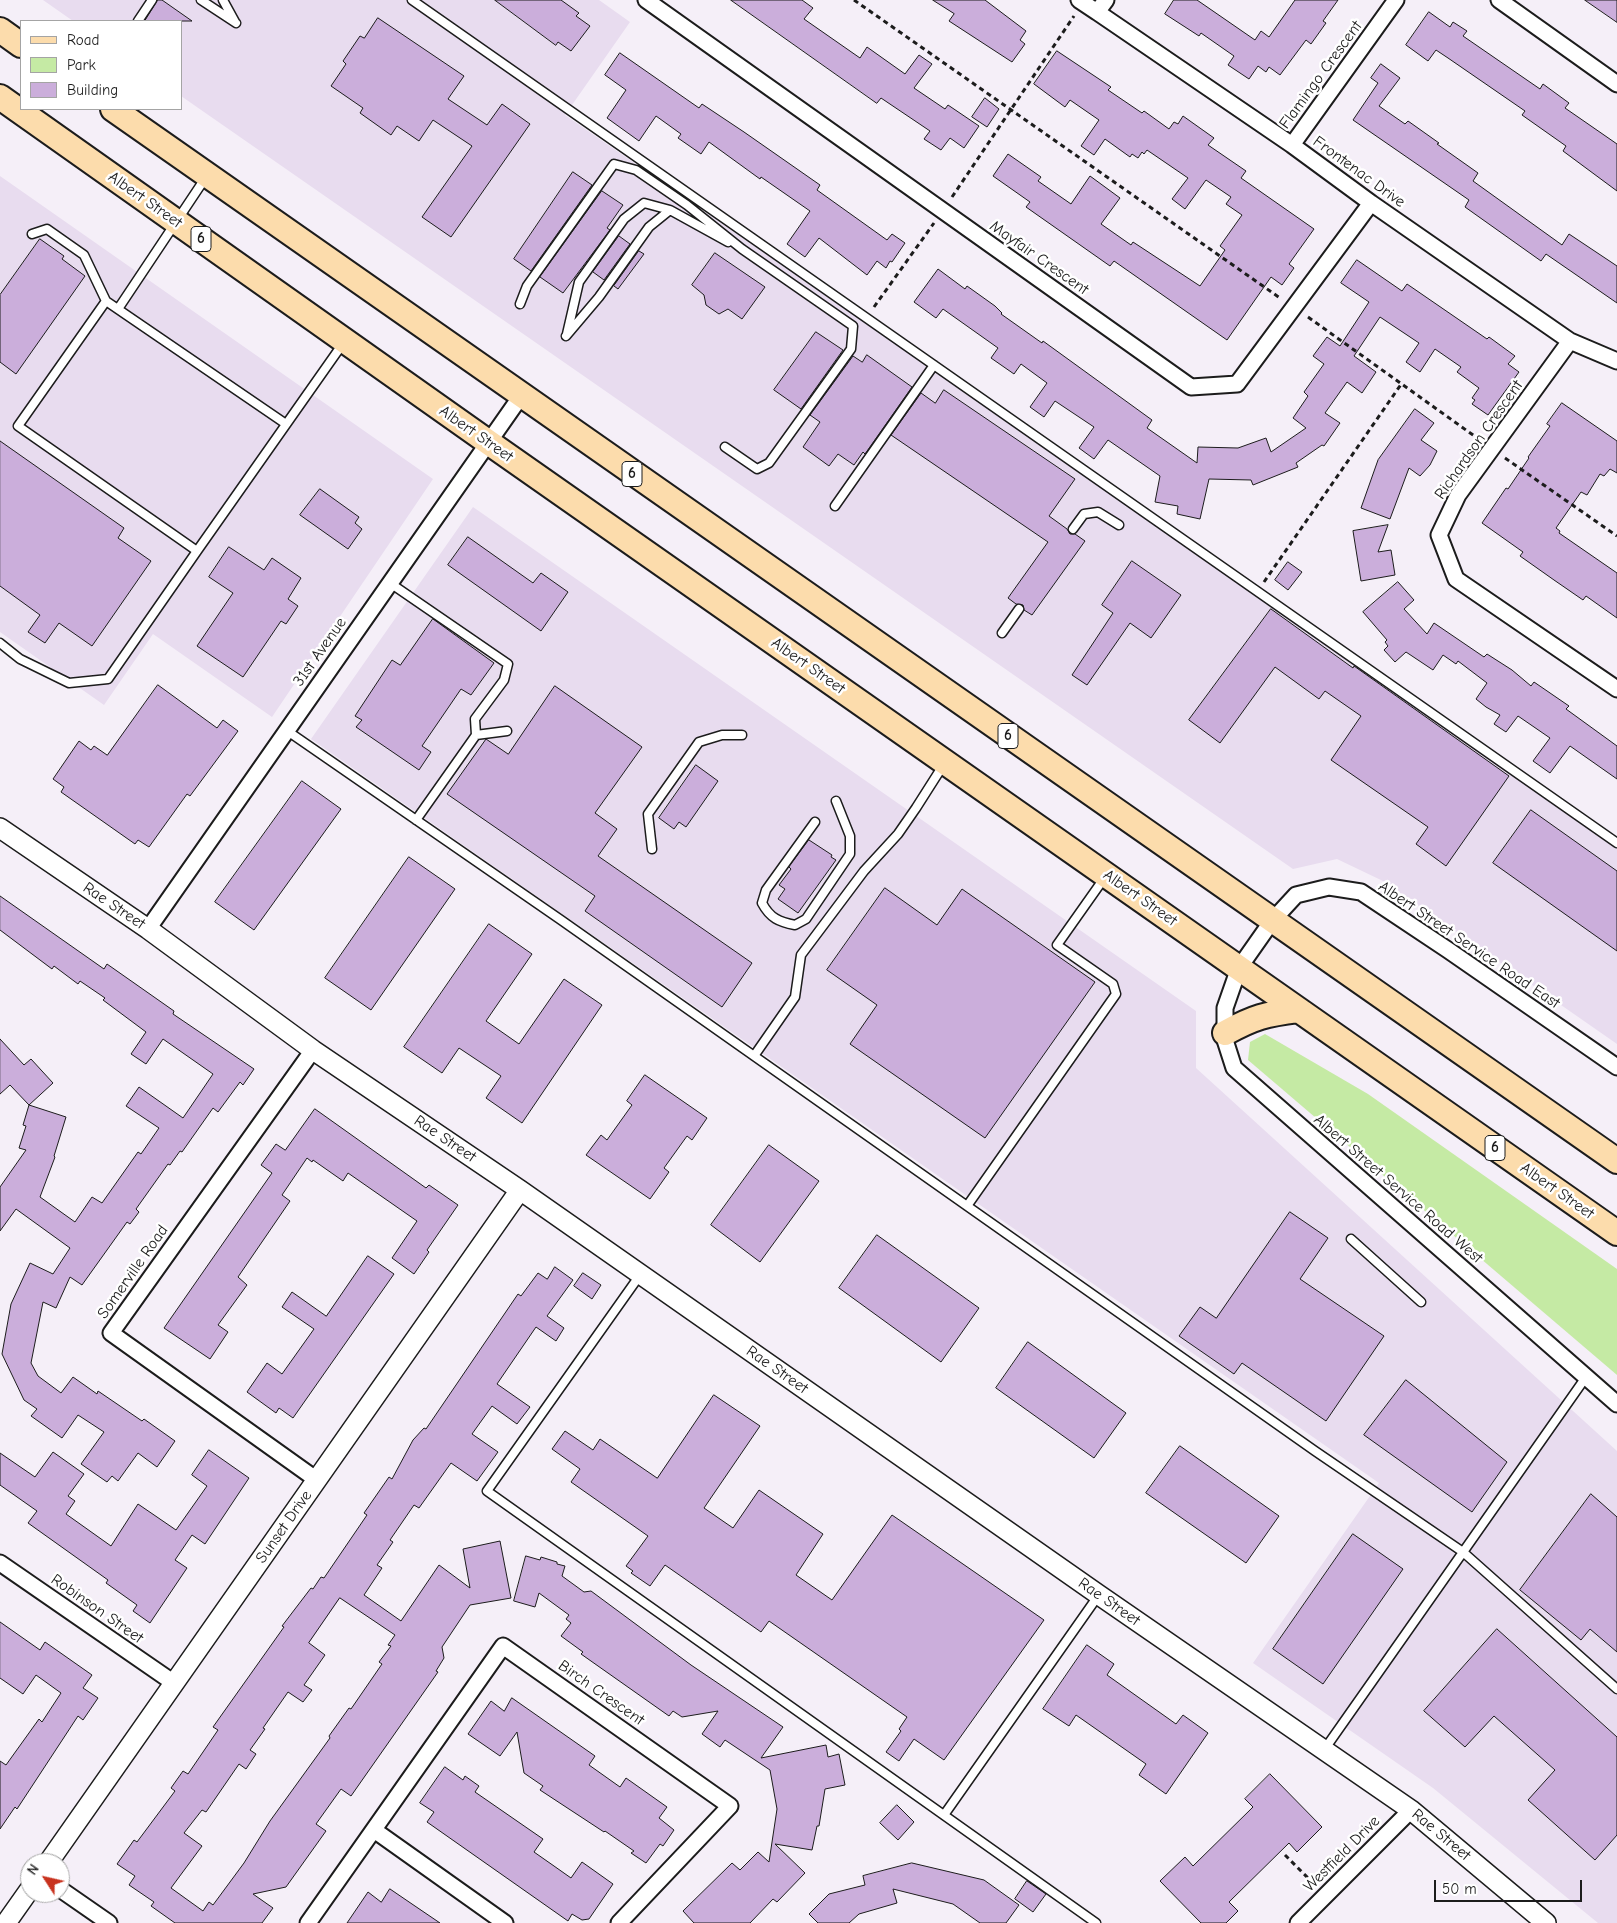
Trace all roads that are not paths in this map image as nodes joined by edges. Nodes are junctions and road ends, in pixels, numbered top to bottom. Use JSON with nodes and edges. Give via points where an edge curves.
{"nodes":[{"id":1,"x":152,"y":0,"type":"edge"},
{"id":2,"x":201,"y":0,"type":"edge"},
{"id":3,"x":222,"y":0,"type":"edge"},
{"id":4,"x":412,"y":0,"type":"edge"},
{"id":5,"x":646,"y":0,"type":"edge"},
{"id":6,"x":1396,"y":0,"type":"edge"},
{"id":7,"x":1499,"y":0,"type":"edge"},
{"id":8,"x":1080,"y":1,"type":"edge"},
{"id":9,"x":1101,"y":6,"type":"edge"},
{"id":10,"x":139,"y":20,"type":"edge"},
{"id":11,"x":0,"y":30,"type":"edge"},
{"id":12,"x":20,"y":44,"type":"edge"},
{"id":13,"x":1617,"y":84,"type":"edge"},
{"id":14,"x":0,"y":97,"type":"edge"},
{"id":15,"x":114,"y":110,"type":"edge"},
{"id":16,"x":1292,"y":145,"type":"junction"},
{"id":17,"x":207,"y":175,"type":"junction"},
{"id":18,"x":1371,"y":203,"type":"junction"},
{"id":19,"x":670,"y":210,"type":"junction"},
{"id":20,"x":176,"y":222,"type":"junction"},
{"id":21,"x":32,"y":234,"type":"dead end"},
{"id":22,"x":742,"y":249,"type":"junction"},
{"id":23,"x":106,"y":301,"type":"junction"},
{"id":24,"x":520,"y":304,"type":"dead end"},
{"id":25,"x":118,"y":308,"type":"junction"},
{"id":26,"x":345,"y":341,"type":"junction"},
{"id":27,"x":1570,"y":341,"type":"junction"},
{"id":28,"x":1617,"y":361,"type":"edge"},
{"id":29,"x":934,"y":365,"type":"junction"},
{"id":30,"x":521,"y":396,"type":"junction"},
{"id":31,"x":286,"y":424,"type":"junction"},
{"id":32,"x":488,"y":442,"type":"junction"},
{"id":33,"x":725,"y":447,"type":"dead end"},
{"id":34,"x":835,"y":506,"type":"dead end"},
{"id":35,"x":1120,"y":525,"type":"dead end"},
{"id":36,"x":1073,"y":529,"type":"dead end"},
{"id":37,"x":197,"y":551,"type":"junction"},
{"id":38,"x":390,"y":582,"type":"junction"},
{"id":39,"x":1018,"y":609,"type":"dead end"},
{"id":40,"x":1002,"y":632,"type":"dead end"},
{"id":41,"x":0,"y":643,"type":"edge"},
{"id":42,"x":1617,"y":689,"type":"edge"},
{"id":43,"x":286,"y":730,"type":"junction"},
{"id":44,"x":507,"y":731,"type":"dead end"},
{"id":45,"x":476,"y":735,"type":"junction"},
{"id":46,"x":742,"y":735,"type":"dead end"},
{"id":47,"x":945,"y":762,"type":"junction"},
{"id":48,"x":836,"y":800,"type":"dead end"},
{"id":49,"x":416,"y":820,"type":"junction"},
{"id":50,"x":815,"y":822,"type":"dead end"},
{"id":51,"x":0,"y":828,"type":"edge"},
{"id":52,"x":1617,"y":843,"type":"edge"},
{"id":53,"x":652,"y":849,"type":"dead end"},
{"id":54,"x":1106,"y":875,"type":"junction"},
{"id":55,"x":1272,"y":921,"type":"junction"},
{"id":56,"x":148,"y":929,"type":"junction"},
{"id":57,"x":1239,"y":968,"type":"junction"},
{"id":58,"x":1298,"y":1010,"type":"junction"},
{"id":59,"x":1225,"y":1032,"type":"junction"},
{"id":60,"x":313,"y":1050,"type":"junction"},
{"id":61,"x":754,"y":1056,"type":"junction"},
{"id":62,"x":1617,"y":1067,"type":"edge"},
{"id":63,"x":1617,"y":1161,"type":"edge"},
{"id":64,"x":520,"y":1190,"type":"junction"},
{"id":65,"x":967,"y":1206,"type":"junction"},
{"id":66,"x":1617,"y":1233,"type":"edge"},
{"id":67,"x":1351,"y":1239,"type":"dead end"},
{"id":68,"x":640,"y":1275,"type":"junction"},
{"id":69,"x":1422,"y":1302,"type":"dead end"},
{"id":70,"x":1586,"y":1377,"type":"junction"},
{"id":71,"x":1617,"y":1404,"type":"edge"},
{"id":72,"x":317,"y":1480,"type":"junction"},
{"id":73,"x":1463,"y":1552,"type":"junction"},
{"id":74,"x":0,"y":1563,"type":"edge"},
{"id":75,"x":1099,"y":1595,"type":"junction"},
{"id":76,"x":174,"y":1683,"type":"junction"},
{"id":77,"x":1617,"y":1689,"type":"edge"},
{"id":78,"x":1324,"y":1750,"type":"junction"},
{"id":79,"x":1411,"y":1810,"type":"junction"},
{"id":80,"x":944,"y":1816,"type":"junction"},
{"id":81,"x":374,"y":1830,"type":"junction"},
{"id":82,"x":55,"y":1853,"type":"edge"},
{"id":83,"x":70,"y":1896,"type":"edge"},
{"id":84,"x":20,"y":1903,"type":"edge"},
{"id":85,"x":6,"y":1923,"type":"edge"},
{"id":86,"x":109,"y":1923,"type":"edge"},
{"id":87,"x":308,"y":1923,"type":"edge"},
{"id":88,"x":505,"y":1923,"type":"edge"},
{"id":89,"x":618,"y":1923,"type":"edge"},
{"id":90,"x":1096,"y":1923,"type":"edge"},
{"id":91,"x":1298,"y":1923,"type":"edge"},
{"id":92,"x":1546,"y":1923,"type":"edge"}],
"edges":[{"from":1,"to":10,"type":"lane"},
{"from":2,"to":3,"type":"lane","via":[[236,23]]},
{"from":4,"to":29,"type":"lane"},
{"from":5,"to":18,"type":"street","name":"Mayfair Crescent","via":[[1190,387],[1237,384]]},
{"from":6,"to":16,"type":"street","name":"Flamingo Crescent"},
{"from":7,"to":13,"type":"street"},
{"from":8,"to":9,"type":"street","name":"Frontenac Drive"},
{"from":9,"to":16,"type":"street","name":"Frontenac Drive"},
{"from":11,"to":12,"type":"main road"},
{"from":14,"to":20,"type":"main road","name":"Albert Street","number":"6"},
{"from":15,"to":17,"type":"main road","number":"6"},
{"from":16,"to":18,"type":"street","name":"Frontenac Drive"},
{"from":17,"to":20,"type":"lane"},
{"from":17,"to":30,"type":"main road","number":"6"},
{"from":18,"to":27,"type":"street","name":"Frontenac Drive"},
{"from":19,"to":19,"type":"lane","via":[[644,203],[624,218],[579,282],[566,336],[599,297],[649,227]]},
{"from":19,"to":22,"type":"lane"},
{"from":20,"to":25,"type":"lane"},
{"from":20,"to":26,"type":"main road","name":"Albert Street","number":"6"},
{"from":21,"to":23,"type":"lane","via":[[47,229],[84,255]]},
{"from":22,"to":24,"type":"lane","via":[[636,170],[614,164],[527,286]]},
{"from":22,"to":33,"type":"lane","via":[[853,326],[851,350],[769,462],[757,470]]},
{"from":23,"to":25,"type":"lane"},
{"from":23,"to":37,"type":"lane","via":[[18,426]]},
{"from":25,"to":31,"type":"lane"},
{"from":26,"to":31,"type":"lane"},
{"from":26,"to":32,"type":"main road","name":"Albert Street","number":"6"},
{"from":27,"to":28,"type":"street","name":"Frontenac Drive"},
{"from":27,"to":42,"type":"street","name":"Richardson Crescent","via":[[1458,495],[1439,535],[1456,578]]},
{"from":29,"to":34,"type":"lane"},
{"from":29,"to":52,"type":"lane"},
{"from":30,"to":32,"type":"street","name":"31st Avenue"},
{"from":30,"to":55,"type":"main road","number":"6"},
{"from":31,"to":37,"type":"lane"},
{"from":32,"to":38,"type":"street","name":"31st Avenue"},
{"from":32,"to":47,"type":"main road","name":"Albert Street","number":"6"},
{"from":35,"to":36,"type":"lane","via":[[1098,512],[1084,514]]},
{"from":37,"to":41,"type":"lane","via":[[108,678],[69,683],[20,659]]},
{"from":38,"to":43,"type":"street","name":"31st Avenue"},
{"from":38,"to":45,"type":"lane","via":[[508,664],[504,680],[475,719]]},
{"from":39,"to":40,"type":"lane"},
{"from":43,"to":49,"type":"lane"},
{"from":43,"to":56,"type":"street","name":"31st Avenue"},
{"from":44,"to":45,"type":"lane"},
{"from":45,"to":49,"type":"lane"},
{"from":46,"to":53,"type":"lane","via":[[722,735],[700,742],[648,814]]},
{"from":47,"to":54,"type":"main road","name":"Albert Street","number":"6"},
{"from":47,"to":61,"type":"lane","via":[[898,834],[864,871],[801,955],[795,997]]},
{"from":48,"to":50,"type":"lane","via":[[850,836],[850,854],[806,919],[795,925],[780,922],[767,913],[762,904],[766,890]]},
{"from":49,"to":61,"type":"lane"},
{"from":51,"to":56,"type":"street","name":"Rae Street"},
{"from":54,"to":57,"type":"main road","name":"Albert Street","number":"6"},
{"from":54,"to":65,"type":"lane","via":[[1057,945],[1113,984],[1116,994]]},
{"from":55,"to":57,"type":"street","name":"Albert Street Service Road East"},
{"from":55,"to":62,"type":"street","name":"Albert Street Service Road East","via":[[1296,895],[1329,887],[1361,892]]},
{"from":55,"to":63,"type":"main road","number":"6"},
{"from":56,"to":60,"type":"street","name":"Rae Street"},
{"from":57,"to":58,"type":"main road","name":"Albert Street","number":"6"},
{"from":57,"to":59,"type":"street","name":"Albert Street Service Road West","via":[[1225,1008]]},
{"from":58,"to":59,"type":"main road","via":[[1249,1019]]},
{"from":58,"to":66,"type":"main road","name":"Albert Street","number":"6"},
{"from":59,"to":70,"type":"street","name":"Albert Street Service Road West","via":[[1234,1068]]},
{"from":60,"to":64,"type":"street","name":"Rae Street"},
{"from":60,"to":72,"type":"street","name":"Somerville Road","via":[[111,1333]]},
{"from":61,"to":65,"type":"lane"},
{"from":64,"to":68,"type":"street","name":"Rae Street"},
{"from":64,"to":72,"type":"street","name":"Sunset Drive"},
{"from":65,"to":73,"type":"lane"},
{"from":67,"to":69,"type":"lane"},
{"from":68,"to":75,"type":"street","name":"Rae Street"},
{"from":68,"to":80,"type":"lane","via":[[487,1491]]},
{"from":70,"to":71,"type":"street","name":"Albert Street Service Road West"},
{"from":70,"to":73,"type":"lane"},
{"from":72,"to":76,"type":"street","name":"Sunset Drive"},
{"from":73,"to":77,"type":"lane"},
{"from":73,"to":78,"type":"lane"},
{"from":74,"to":76,"type":"street","name":"Robinson Street"},
{"from":75,"to":78,"type":"street","name":"Rae Street"},
{"from":75,"to":80,"type":"lane"},
{"from":76,"to":82,"type":"street","name":"Sunset Drive"},
{"from":78,"to":79,"type":"street","name":"Rae Street"},
{"from":79,"to":91,"type":"street","name":"Westfield Drive"},
{"from":79,"to":92,"type":"street","name":"Rae Street"},
{"from":80,"to":90,"type":"lane"},
{"from":81,"to":87,"type":"street","name":"Birch Crescent"},
{"from":81,"to":88,"type":"street"},
{"from":81,"to":89,"type":"street","name":"Birch Crescent","via":[[503,1646],[730,1806]]},
{"from":83,"to":86,"type":"street"},
{"from":84,"to":85,"type":"street"}]}
